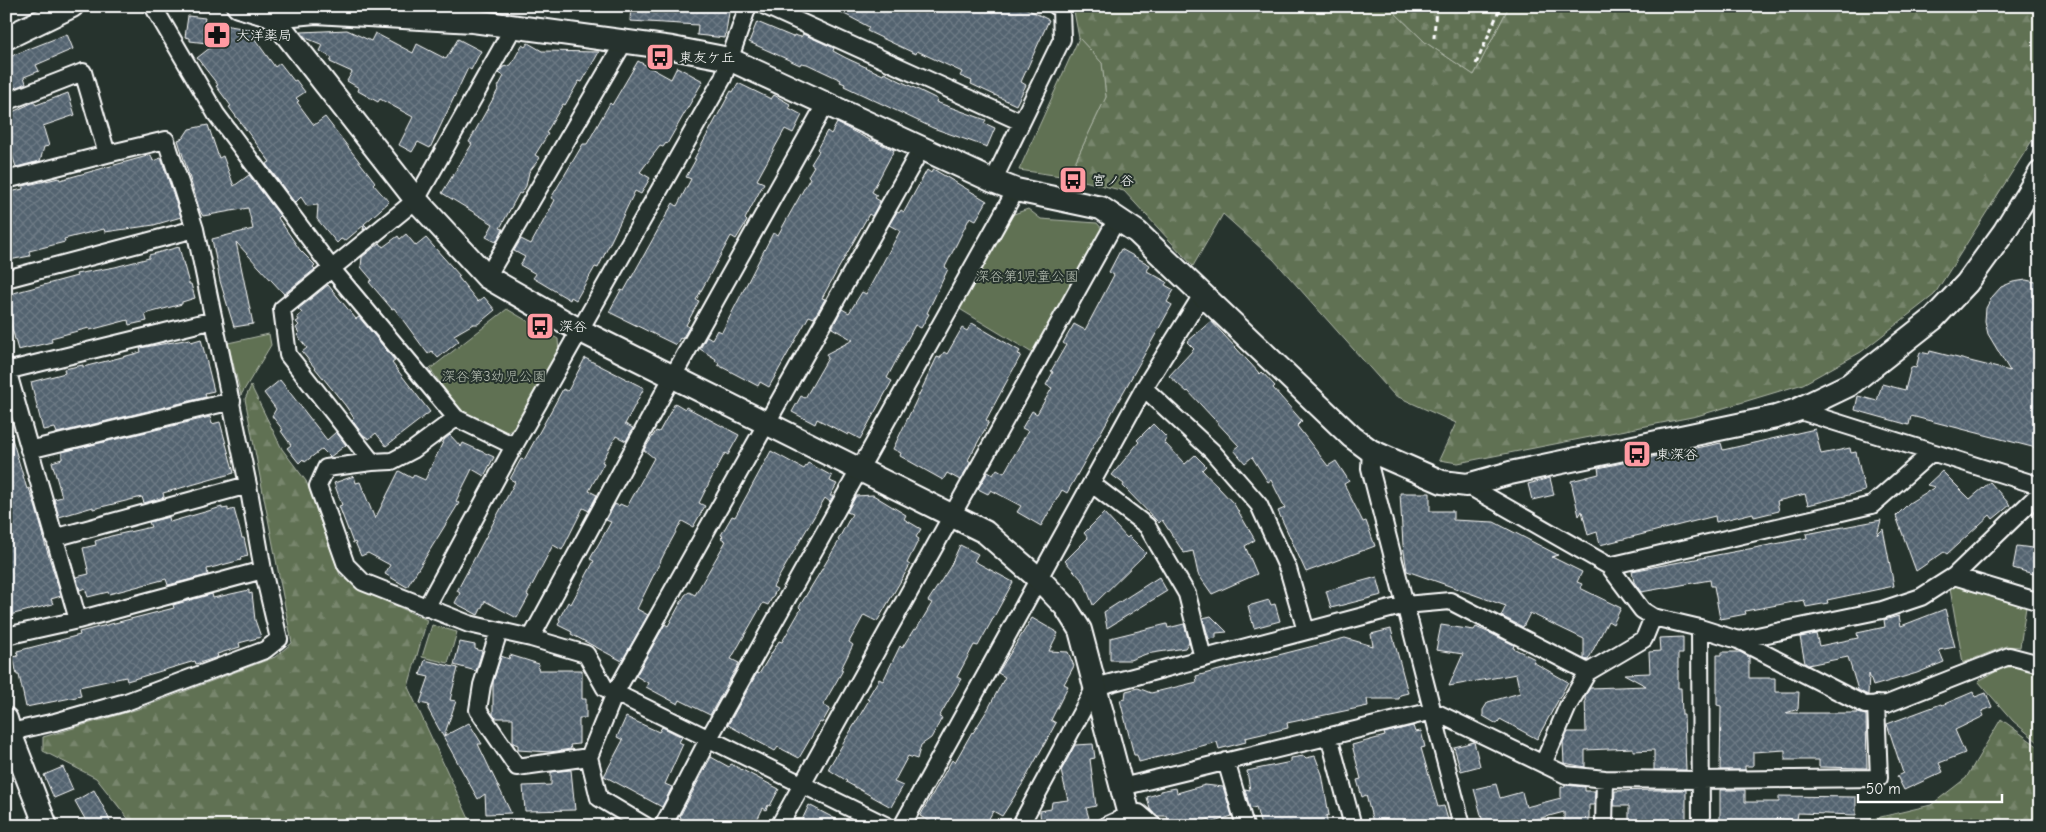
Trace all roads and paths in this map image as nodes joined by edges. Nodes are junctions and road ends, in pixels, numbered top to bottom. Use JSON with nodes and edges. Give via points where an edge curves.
{"nodes":[{"id":1,"x":72,"y":6,"type":"edge"},
{"id":2,"x":153,"y":6,"type":"edge"},
{"id":3,"x":238,"y":6,"type":"edge"},
{"id":4,"x":748,"y":6,"type":"edge"},
{"id":5,"x":765,"y":6,"type":"edge"},
{"id":6,"x":1056,"y":6,"type":"edge"},
{"id":7,"x":1436,"y":6,"type":"edge"},
{"id":8,"x":1501,"y":6,"type":"edge"},
{"id":9,"x":339,"y":10,"type":"edge"},
{"id":10,"x":474,"y":14,"type":"edge"},
{"id":11,"x":272,"y":16,"type":"junction"},
{"id":12,"x":514,"y":26,"type":"junction"},
{"id":13,"x":6,"y":38,"type":"edge"},
{"id":14,"x":1434,"y":38,"type":"dead end"},
{"id":15,"x":624,"y":42,"type":"junction"},
{"id":16,"x":729,"y":59,"type":"junction"},
{"id":17,"x":1476,"y":64,"type":"dead end"},
{"id":18,"x":6,"y":102,"type":"edge"},
{"id":19,"x":826,"y":102,"type":"junction"},
{"id":20,"x":1021,"y":122,"type":"junction"},
{"id":21,"x":922,"y":147,"type":"junction"},
{"id":22,"x":107,"y":154,"type":"junction"},
{"id":23,"x":2040,"y":173,"type":"edge"},
{"id":24,"x":6,"y":180,"type":"edge"},
{"id":25,"x":993,"y":181,"type":"junction"},
{"id":26,"x":1016,"y":190,"type":"junction"},
{"id":27,"x":416,"y":200,"type":"junction"},
{"id":28,"x":1117,"y":219,"type":"junction"},
{"id":29,"x":196,"y":228,"type":"junction"},
{"id":30,"x":332,"y":269,"type":"junction"},
{"id":31,"x":487,"y":277,"type":"junction"},
{"id":32,"x":6,"y":279,"type":"edge"},
{"id":33,"x":1202,"y":295,"type":"junction"},
{"id":34,"x":214,"y":320,"type":"junction"},
{"id":35,"x":580,"y":330,"type":"junction"},
{"id":36,"x":7,"y":370,"type":"edge"},
{"id":37,"x":673,"y":375,"type":"junction"},
{"id":38,"x":1144,"y":388,"type":"junction"},
{"id":39,"x":232,"y":401,"type":"junction"},
{"id":40,"x":1797,"y":410,"type":"junction"},
{"id":41,"x":456,"y":418,"type":"junction"},
{"id":42,"x":767,"y":422,"type":"junction"},
{"id":43,"x":514,"y":446,"type":"junction"},
{"id":44,"x":29,"y":450,"type":"junction"},
{"id":45,"x":1371,"y":451,"type":"junction"},
{"id":46,"x":1931,"y":453,"type":"junction"},
{"id":47,"x":372,"y":462,"type":"junction"},
{"id":48,"x":859,"y":468,"type":"junction"},
{"id":49,"x":1092,"y":484,"type":"junction"},
{"id":50,"x":248,"y":485,"type":"junction"},
{"id":51,"x":1467,"y":485,"type":"junction"},
{"id":52,"x":2040,"y":486,"type":"edge"},
{"id":53,"x":2040,"y":493,"type":"edge"},
{"id":54,"x":953,"y":516,"type":"junction"},
{"id":55,"x":54,"y":538,"type":"junction"},
{"id":56,"x":1609,"y":566,"type":"junction"},
{"id":57,"x":263,"y":570,"type":"junction"},
{"id":58,"x":1954,"y":576,"type":"junction"},
{"id":59,"x":1039,"y":579,"type":"junction"},
{"id":60,"x":2040,"y":602,"type":"edge"},
{"id":61,"x":1405,"y":605,"type":"junction"},
{"id":62,"x":426,"y":608,"type":"junction"},
{"id":63,"x":1653,"y":617,"type":"junction"},
{"id":64,"x":78,"y":620,"type":"junction"},
{"id":65,"x":1700,"y":628,"type":"junction"},
{"id":66,"x":499,"y":631,"type":"junction"},
{"id":67,"x":1306,"y":631,"type":"junction"},
{"id":68,"x":6,"y":636,"type":"edge"},
{"id":69,"x":531,"y":638,"type":"junction"},
{"id":70,"x":1738,"y":640,"type":"junction"},
{"id":71,"x":1204,"y":658,"type":"junction"},
{"id":72,"x":2040,"y":664,"type":"edge"},
{"id":73,"x":1588,"y":672,"type":"junction"},
{"id":74,"x":1095,"y":687,"type":"junction"},
{"id":75,"x":615,"y":693,"type":"junction"},
{"id":76,"x":1876,"y":704,"type":"junction"},
{"id":77,"x":1433,"y":711,"type":"junction"},
{"id":78,"x":7,"y":729,"type":"edge"},
{"id":79,"x":1329,"y":736,"type":"junction"},
{"id":80,"x":709,"y":738,"type":"junction"},
{"id":81,"x":589,"y":757,"type":"junction"},
{"id":82,"x":1226,"y":760,"type":"junction"},
{"id":83,"x":1543,"y":764,"type":"junction"},
{"id":84,"x":1605,"y":779,"type":"junction"},
{"id":85,"x":1700,"y":780,"type":"junction"},
{"id":86,"x":803,"y":784,"type":"junction"},
{"id":87,"x":1122,"y":787,"type":"junction"},
{"id":88,"x":1129,"y":815,"type":"junction"},
{"id":89,"x":46,"y":826,"type":"edge"},
{"id":90,"x":646,"y":826,"type":"edge"},
{"id":91,"x":663,"y":826,"type":"edge"},
{"id":92,"x":780,"y":826,"type":"edge"},
{"id":93,"x":887,"y":826,"type":"edge"},
{"id":94,"x":902,"y":826,"type":"edge"},
{"id":95,"x":1020,"y":826,"type":"edge"},
{"id":96,"x":1105,"y":826,"type":"edge"},
{"id":97,"x":1154,"y":826,"type":"edge"},
{"id":98,"x":1245,"y":826,"type":"edge"},
{"id":99,"x":1354,"y":826,"type":"edge"},
{"id":100,"x":1462,"y":826,"type":"edge"},
{"id":101,"x":1604,"y":826,"type":"edge"},
{"id":102,"x":1701,"y":826,"type":"edge"}],
"edges":[{"from":1,"to":13,"type":"street"},
{"from":2,"to":30,"type":"street","via":[[216,114]]},
{"from":3,"to":11,"type":"street"},
{"from":4,"to":16,"type":"street"},
{"from":5,"to":20,"type":"street"},
{"from":6,"to":20,"type":"street","via":[[1061,9],[1062,40]]},
{"from":7,"to":14,"type":"path"},
{"from":8,"to":17,"type":"path"},
{"from":9,"to":10,"type":"street"},
{"from":9,"to":11,"type":"street"},
{"from":10,"to":12,"type":"street"},
{"from":11,"to":27,"type":"street"},
{"from":12,"to":15,"type":"street"},
{"from":12,"to":27,"type":"street"},
{"from":15,"to":16,"type":"street"},
{"from":15,"to":31,"type":"street"},
{"from":16,"to":19,"type":"street"},
{"from":16,"to":35,"type":"street","via":[[723,78]]},
{"from":18,"to":22,"type":"street","via":[[84,72]]},
{"from":19,"to":21,"type":"street"},
{"from":19,"to":37,"type":"street"},
{"from":20,"to":25,"type":"street"},
{"from":21,"to":25,"type":"street"},
{"from":21,"to":42,"type":"street"},
{"from":22,"to":24,"type":"street"},
{"from":22,"to":29,"type":"street","via":[[166,140]]},
{"from":23,"to":40,"type":"street","via":[[2004,232],[1967,282],[1933,319],[1849,385]]},
{"from":25,"to":26,"type":"street"},
{"from":26,"to":28,"type":"street","via":[[1100,208]]},
{"from":26,"to":48,"type":"street"},
{"from":27,"to":30,"type":"street"},
{"from":27,"to":31,"type":"street"},
{"from":28,"to":33,"type":"street","via":[[1137,232]]},
{"from":28,"to":54,"type":"street"},
{"from":29,"to":32,"type":"street"},
{"from":29,"to":34,"type":"street"},
{"from":30,"to":41,"type":"street"},
{"from":30,"to":47,"type":"street","via":[[282,309],[288,355]]},
{"from":31,"to":35,"type":"street"},
{"from":33,"to":38,"type":"street"},
{"from":33,"to":45,"type":"street","via":[[1352,437]]},
{"from":34,"to":36,"type":"street"},
{"from":34,"to":39,"type":"street"},
{"from":35,"to":37,"type":"street"},
{"from":35,"to":43,"type":"street"},
{"from":36,"to":44,"type":"street"},
{"from":37,"to":42,"type":"street"},
{"from":37,"to":69,"type":"street"},
{"from":38,"to":49,"type":"street"},
{"from":38,"to":67,"type":"street","via":[[1212,452],[1259,505],[1288,569]]},
{"from":39,"to":44,"type":"street"},
{"from":39,"to":50,"type":"street"},
{"from":40,"to":46,"type":"street"},
{"from":40,"to":51,"type":"street","via":[[1776,418],[1510,473]]},
{"from":41,"to":43,"type":"street"},
{"from":41,"to":47,"type":"street","via":[[392,462]]},
{"from":42,"to":48,"type":"street"},
{"from":42,"to":75,"type":"street"},
{"from":43,"to":62,"type":"street"},
{"from":44,"to":55,"type":"street"},
{"from":45,"to":51,"type":"street","via":[[1442,482]]},
{"from":45,"to":61,"type":"street","via":[[1370,468]]},
{"from":46,"to":52,"type":"street"},
{"from":46,"to":56,"type":"street","via":[[1872,505]]},
{"from":47,"to":62,"type":"street","via":[[326,468],[318,486],[346,565],[364,582]]},
{"from":48,"to":54,"type":"street"},
{"from":48,"to":80,"type":"street"},
{"from":49,"to":59,"type":"street"},
{"from":49,"to":71,"type":"street","via":[[1147,526],[1188,594]]},
{"from":50,"to":55,"type":"street"},
{"from":50,"to":57,"type":"street"},
{"from":51,"to":56,"type":"street"},
{"from":53,"to":58,"type":"street"},
{"from":54,"to":59,"type":"street","via":[[985,532]]},
{"from":54,"to":86,"type":"street"},
{"from":55,"to":64,"type":"street"},
{"from":56,"to":63,"type":"street","via":[[1642,610]]},
{"from":57,"to":64,"type":"street"},
{"from":57,"to":78,"type":"street","via":[[279,639],[266,650],[126,702]]},
{"from":58,"to":60,"type":"street"},
{"from":58,"to":70,"type":"street","via":[[1920,597],[1882,610]]},
{"from":59,"to":74,"type":"street","via":[[1065,606],[1080,630]]},
{"from":59,"to":94,"type":"street"},
{"from":61,"to":67,"type":"street"},
{"from":61,"to":73,"type":"street","via":[[1450,601]]},
{"from":61,"to":77,"type":"street"},
{"from":62,"to":66,"type":"street"},
{"from":63,"to":65,"type":"street"},
{"from":63,"to":73,"type":"street","via":[[1644,639]]},
{"from":64,"to":68,"type":"street"},
{"from":65,"to":70,"type":"street"},
{"from":65,"to":85,"type":"street"},
{"from":66,"to":69,"type":"street"},
{"from":66,"to":81,"type":"street","via":[[482,685],[478,710],[517,767]]},
{"from":67,"to":71,"type":"street"},
{"from":69,"to":75,"type":"street","via":[[586,654],[605,688]]},
{"from":70,"to":76,"type":"street","via":[[1865,705]]},
{"from":71,"to":74,"type":"street"},
{"from":72,"to":76,"type":"street","via":[[2009,656],[1887,704]]},
{"from":73,"to":83,"type":"street","via":[[1568,706]]},
{"from":74,"to":87,"type":"street"},
{"from":74,"to":95,"type":"street"},
{"from":75,"to":80,"type":"street"},
{"from":75,"to":81,"type":"street"},
{"from":76,"to":85,"type":"street","via":[[1879,778]]},
{"from":77,"to":79,"type":"street"},
{"from":77,"to":83,"type":"street"},
{"from":77,"to":100,"type":"street"},
{"from":78,"to":89,"type":"street"},
{"from":79,"to":82,"type":"street"},
{"from":79,"to":99,"type":"street"},
{"from":80,"to":86,"type":"street"},
{"from":80,"to":91,"type":"street"},
{"from":81,"to":90,"type":"street","via":[[599,798]]},
{"from":82,"to":87,"type":"street"},
{"from":82,"to":98,"type":"street"},
{"from":83,"to":84,"type":"street","via":[[1566,776]]},
{"from":84,"to":85,"type":"street"},
{"from":84,"to":101,"type":"street"},
{"from":85,"to":102,"type":"street"},
{"from":86,"to":92,"type":"street"},
{"from":86,"to":93,"type":"street"},
{"from":87,"to":88,"type":"street"},
{"from":88,"to":96,"type":"street"},
{"from":88,"to":97,"type":"street","via":[[1139,814]]}]}
